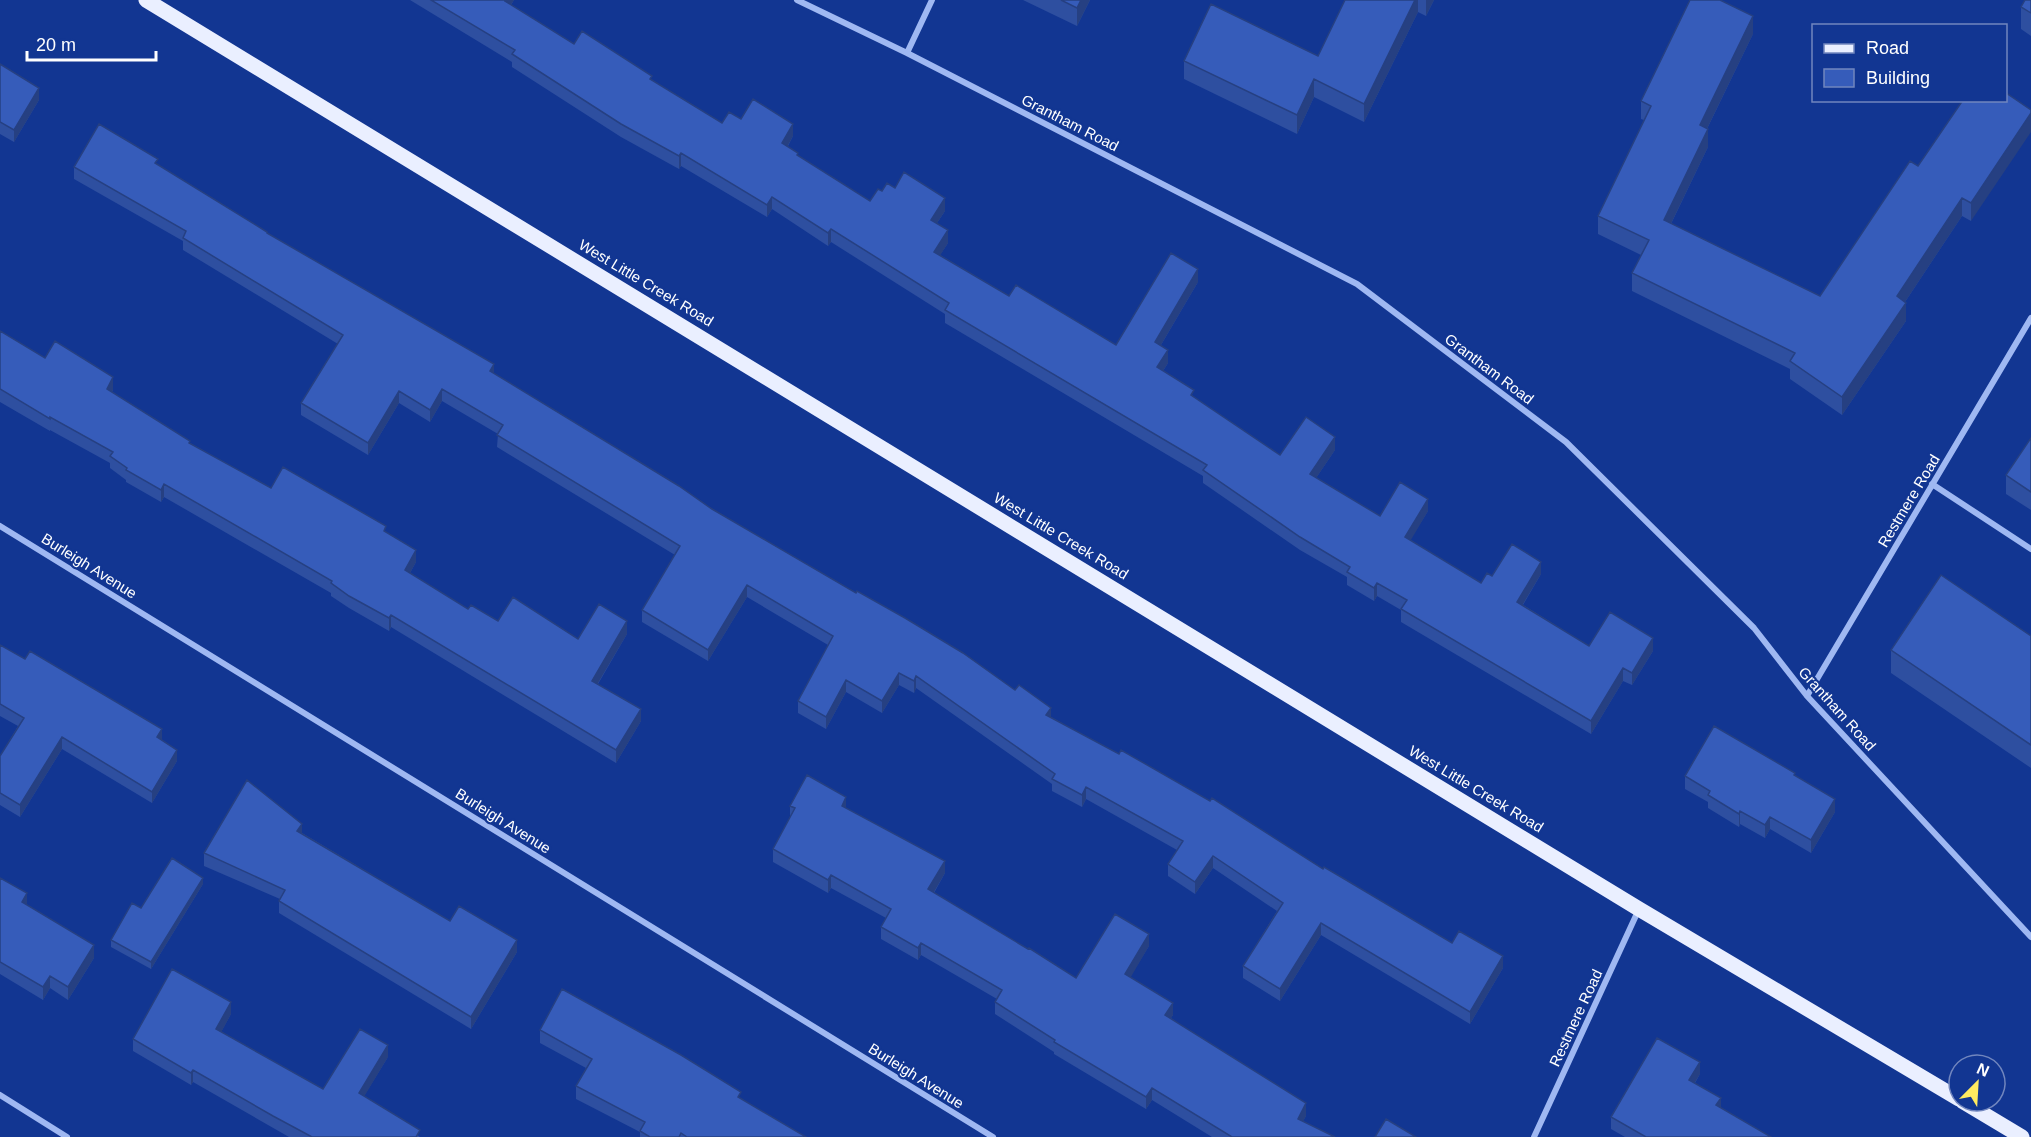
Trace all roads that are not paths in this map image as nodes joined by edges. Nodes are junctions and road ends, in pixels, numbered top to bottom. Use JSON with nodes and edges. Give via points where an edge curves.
{"nodes":[{"id":1,"x":146,"y":0,"type":"edge"},
{"id":2,"x":797,"y":0,"type":"edge"},
{"id":3,"x":932,"y":0,"type":"edge"},
{"id":4,"x":907,"y":53,"type":"junction"},
{"id":5,"x":2031,"y":318,"type":"edge"},
{"id":6,"x":1932,"y":484,"type":"junction"},
{"id":7,"x":0,"y":526,"type":"edge"},
{"id":8,"x":2031,"y":549,"type":"edge"},
{"id":9,"x":1807,"y":696,"type":"junction"},
{"id":10,"x":1639,"y":909,"type":"junction"},
{"id":11,"x":2031,"y":937,"type":"edge"},
{"id":12,"x":1947,"y":1092,"type":"edge"},
{"id":13,"x":0,"y":1095,"type":"edge"},
{"id":14,"x":1982,"y":1113,"type":"edge"},
{"id":15,"x":67,"y":1137,"type":"edge"},
{"id":16,"x":993,"y":1137,"type":"edge"},
{"id":17,"x":1534,"y":1137,"type":"edge"},
{"id":18,"x":2022,"y":1137,"type":"edge"}],
"edges":[{"from":1,"to":10,"type":"main road","name":"West Little Creek Road"},
{"from":2,"to":4,"type":"street","name":"Grantham Road"},
{"from":3,"to":4,"type":"street"},
{"from":4,"to":9,"type":"street","name":"Grantham Road","via":[[1357,284],[1566,442],[1754,628]]},
{"from":5,"to":6,"type":"street","name":"Restmere Road"},
{"from":6,"to":8,"type":"street"},
{"from":6,"to":9,"type":"street","name":"Restmere Road"},
{"from":7,"to":16,"type":"street","name":"Burleigh Avenue"},
{"from":9,"to":11,"type":"street","name":"Grantham Road"},
{"from":10,"to":12,"type":"main road","name":"West Little Creek Road"},
{"from":10,"to":17,"type":"street","name":"Restmere Road"},
{"from":13,"to":15,"type":"street"},
{"from":14,"to":18,"type":"main road","name":"West Little Creek Road"}]}
